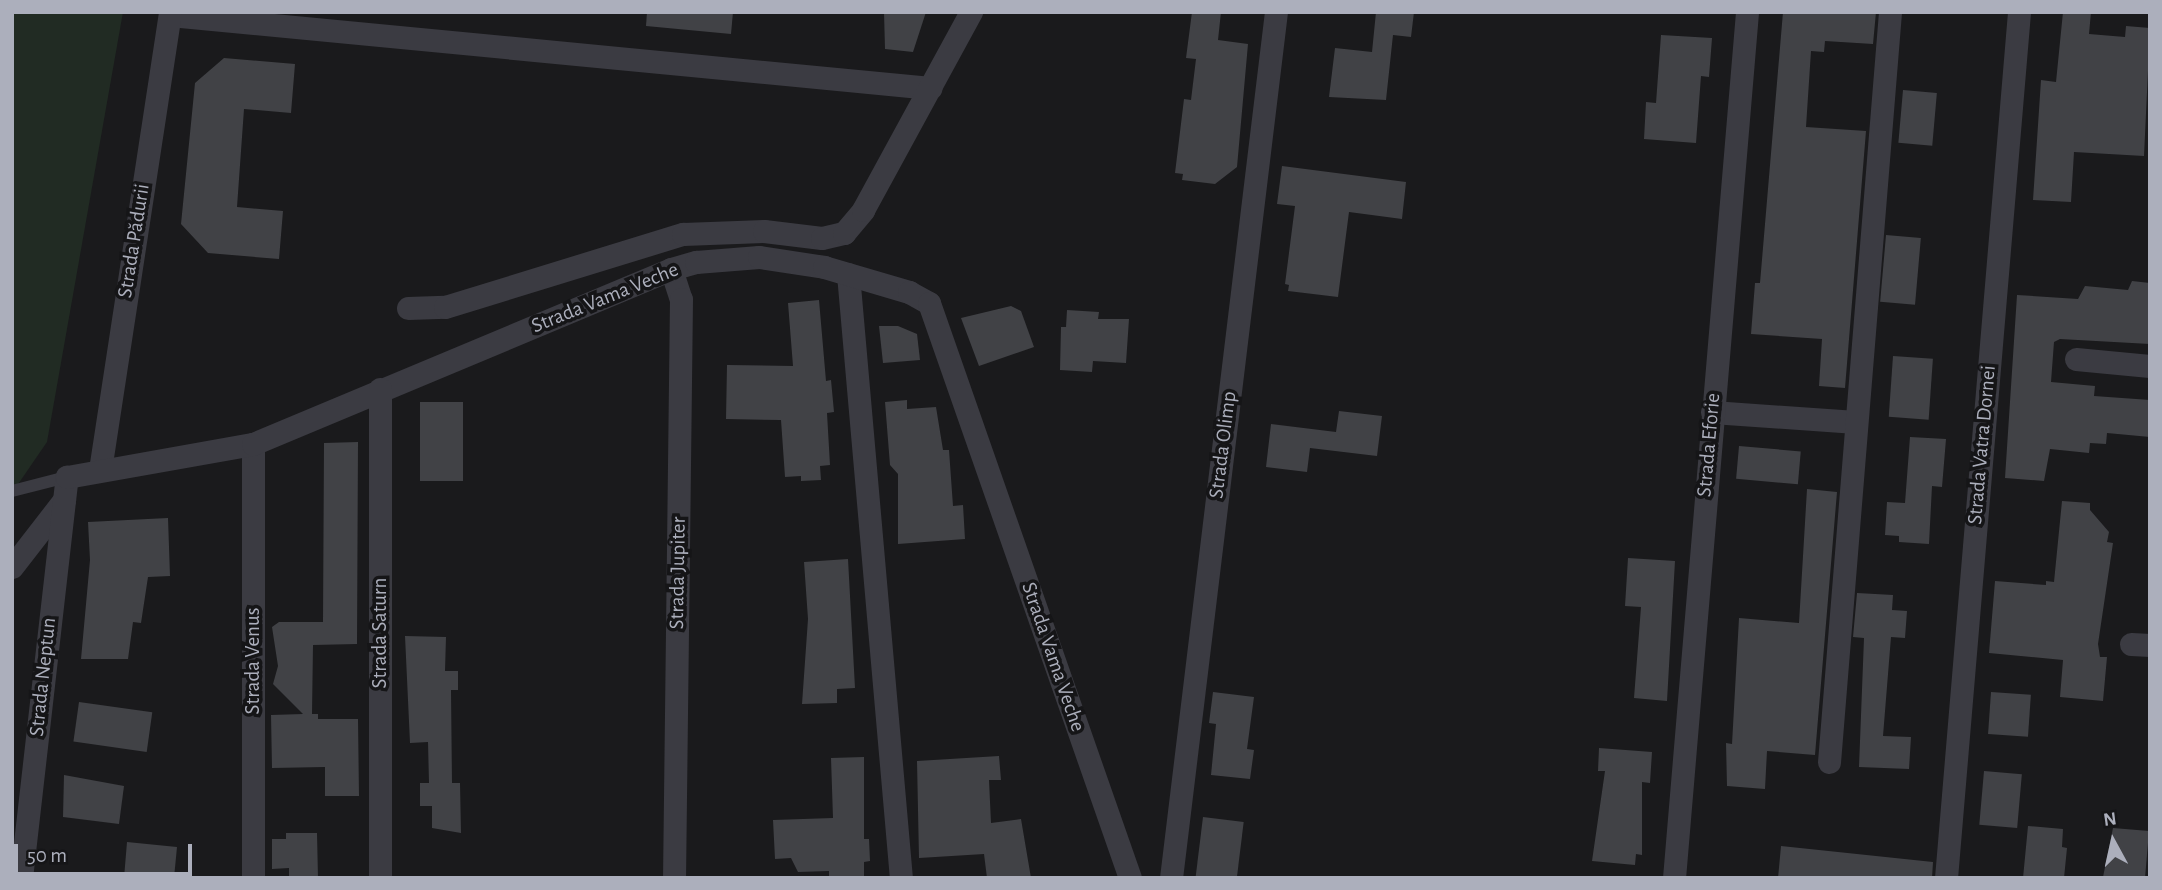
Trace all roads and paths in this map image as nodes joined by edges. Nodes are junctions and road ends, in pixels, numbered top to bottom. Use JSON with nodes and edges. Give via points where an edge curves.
{"nodes":[{"id":1,"x":971,"y":12,"type":"edge"},
{"id":2,"x":1276,"y":12,"type":"edge"},
{"id":3,"x":1747,"y":12,"type":"edge"},
{"id":4,"x":1890,"y":12,"type":"edge"},
{"id":5,"x":2019,"y":12,"type":"edge"},
{"id":6,"x":170,"y":13,"type":"edge"},
{"id":7,"x":931,"y":88,"type":"junction"},
{"id":8,"x":671,"y":270,"type":"junction"},
{"id":9,"x":848,"y":274,"type":"junction"},
{"id":10,"x":408,"y":308,"type":"dead end"},
{"id":11,"x":2076,"y":359,"type":"dead end"},
{"id":12,"x":2150,"y":366,"type":"edge"},
{"id":13,"x":380,"y":389,"type":"junction"},
{"id":14,"x":1712,"y":412,"type":"junction"},
{"id":15,"x":1856,"y":422,"type":"junction"},
{"id":16,"x":253,"y":444,"type":"junction"},
{"id":17,"x":100,"y":470,"type":"junction"},
{"id":18,"x":67,"y":477,"type":"junction"},
{"id":19,"x":12,"y":491,"type":"edge"},
{"id":20,"x":64,"y":500,"type":"junction"},
{"id":21,"x":12,"y":567,"type":"edge"},
{"id":22,"x":1829,"y":762,"type":"dead end"},
{"id":23,"x":21,"y":878,"type":"edge"},
{"id":24,"x":253,"y":878,"type":"edge"},
{"id":25,"x":380,"y":878,"type":"edge"},
{"id":26,"x":674,"y":878,"type":"edge"},
{"id":27,"x":901,"y":878,"type":"edge"},
{"id":28,"x":1130,"y":878,"type":"edge"},
{"id":29,"x":1171,"y":878,"type":"edge"},
{"id":30,"x":1674,"y":878,"type":"edge"},
{"id":31,"x":1945,"y":878,"type":"edge"}],
"edges":[{"from":1,"to":7,"type":"street"},
{"from":2,"to":29,"type":"street","name":"Strada Olimp"},
{"from":3,"to":14,"type":"street","name":"Strada Eforie"},
{"from":4,"to":15,"type":"street"},
{"from":5,"to":31,"type":"street","name":"Strada Vatra Dornei"},
{"from":6,"to":7,"type":"street"},
{"from":6,"to":17,"type":"street","name":"Strada Pădurii"},
{"from":7,"to":10,"type":"street","via":[[863,210],[844,233],[822,238],[764,231],[683,234],[445,307]]},
{"from":8,"to":9,"type":"street","name":"Strada Vama Veche","via":[[716,259],[759,257]]},
{"from":8,"to":13,"type":"street","name":"Strada Vama Veche"},
{"from":8,"to":26,"type":"street","name":"Strada Jupiter","via":[[681,299]]},
{"from":9,"to":27,"type":"street"},
{"from":9,"to":28,"type":"street","name":"Strada Vama Veche","via":[[919,296],[934,311]]},
{"from":11,"to":12,"type":"street"},
{"from":13,"to":16,"type":"street","name":"Strada Vama Veche"},
{"from":13,"to":25,"type":"street","name":"Strada Saturn"},
{"from":14,"to":15,"type":"street"},
{"from":14,"to":30,"type":"street","name":"Strada Eforie"},
{"from":15,"to":22,"type":"street"},
{"from":16,"to":17,"type":"street","name":"Strada Vama Veche"},
{"from":16,"to":24,"type":"street","name":"Strada Venus"},
{"from":17,"to":18,"type":"street","name":"Strada Vama Veche"},
{"from":18,"to":19,"type":"lane"},
{"from":18,"to":20,"type":"street","name":"Strada Neptun"},
{"from":20,"to":21,"type":"street"},
{"from":20,"to":23,"type":"street","name":"Strada Neptun"}]}
